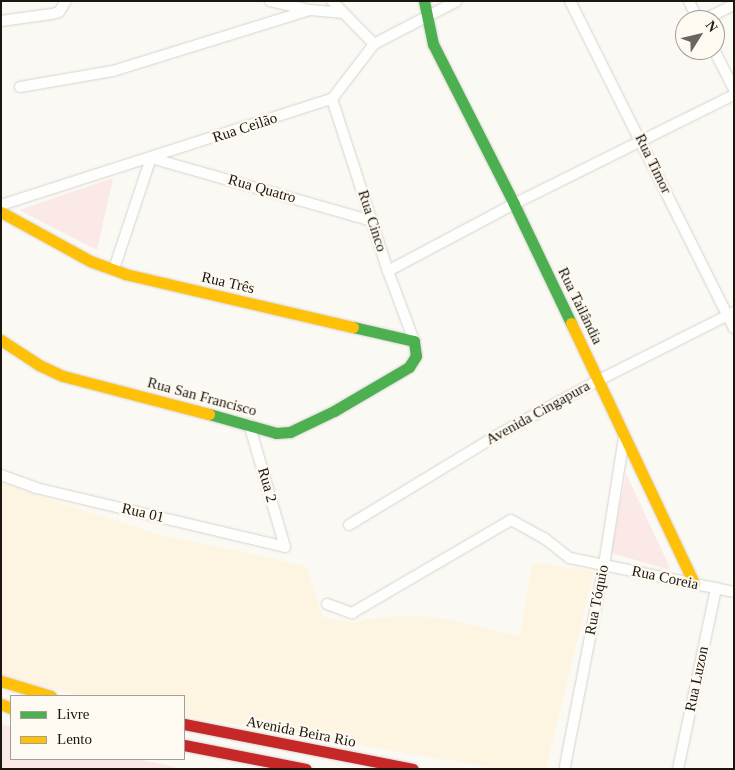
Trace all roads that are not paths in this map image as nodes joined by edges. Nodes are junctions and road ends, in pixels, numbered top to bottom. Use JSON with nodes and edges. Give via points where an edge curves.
{"nodes":[{"id":1,"x":66,"y":1,"type":"edge"},
{"id":2,"x":270,"y":1,"type":"edge"},
{"id":3,"x":332,"y":1,"type":"edge"},
{"id":4,"x":424,"y":1,"type":"edge"},
{"id":5,"x":457,"y":1,"type":"edge"},
{"id":6,"x":570,"y":1,"type":"edge"},
{"id":7,"x":310,"y":10,"type":"junction"},
{"id":8,"x":342,"y":13,"type":"junction"},
{"id":9,"x":427,"y":16,"type":"junction"},
{"id":10,"x":1,"y":21,"type":"edge"},
{"id":11,"x":374,"y":44,"type":"junction"},
{"id":12,"x":719,"y":60,"type":"edge"},
{"id":13,"x":20,"y":87,"type":"dead end"},
{"id":14,"x":734,"y":89,"type":"edge"},
{"id":15,"x":734,"y":95,"type":"edge"},
{"id":16,"x":332,"y":99,"type":"junction"},
{"id":17,"x":641,"y":141,"type":"junction"},
{"id":18,"x":151,"y":158,"type":"junction"},
{"id":19,"x":514,"y":204,"type":"junction"},
{"id":20,"x":1,"y":205,"type":"edge"},
{"id":21,"x":1,"y":212,"type":"edge"},
{"id":22,"x":372,"y":221,"type":"junction"},
{"id":23,"x":114,"y":269,"type":"junction"},
{"id":24,"x":388,"y":271,"type":"junction"},
{"id":25,"x":731,"y":314,"type":"edge"},
{"id":26,"x":734,"y":328,"type":"edge"},
{"id":27,"x":1,"y":340,"type":"edge"},
{"id":28,"x":414,"y":341,"type":"junction"},
{"id":29,"x":599,"y":380,"type":"junction"},
{"id":30,"x":249,"y":424,"type":"junction"},
{"id":31,"x":624,"y":433,"type":"junction"},
{"id":32,"x":1,"y":474,"type":"edge"},
{"id":33,"x":349,"y":525,"type":"dead end"},
{"id":34,"x":285,"y":547,"type":"joint"},
{"id":35,"x":604,"y":565,"type":"junction"},
{"id":36,"x":694,"y":583,"type":"junction"},
{"id":37,"x":716,"y":588,"type":"junction"},
{"id":38,"x":734,"y":592,"type":"edge"},
{"id":39,"x":327,"y":604,"type":"dead end"},
{"id":40,"x":1,"y":681,"type":"edge"},
{"id":41,"x":48,"y":695,"type":"edge"},
{"id":42,"x":185,"y":724,"type":"edge"},
{"id":43,"x":185,"y":745,"type":"edge"},
{"id":44,"x":565,"y":766,"type":"dead end"},
{"id":45,"x":391,"y":767,"type":"edge"},
{"id":46,"x":306,"y":769,"type":"edge"},
{"id":47,"x":413,"y":769,"type":"edge"},
{"id":48,"x":678,"y":769,"type":"edge"}],
"edges":[{"from":1,"to":10,"type":"street","via":[[59,12]]},
{"from":2,"to":7,"type":"street"},
{"from":3,"to":8,"type":"street"},
{"from":4,"to":9,"type":"street"},
{"from":5,"to":9,"type":"street"},
{"from":6,"to":17,"type":"street","name":"Rua Timor"},
{"from":7,"to":8,"type":"street"},
{"from":7,"to":13,"type":"street","via":[[113,71]]},
{"from":8,"to":11,"type":"street"},
{"from":9,"to":11,"type":"street"},
{"from":9,"to":19,"type":"street","name":"Rua Tailândia","via":[[434,44]]},
{"from":11,"to":16,"type":"street"},
{"from":12,"to":14,"type":"street"},
{"from":15,"to":17,"type":"street"},
{"from":16,"to":18,"type":"street","name":"Rua Ceilão"},
{"from":16,"to":22,"type":"street","name":"Rua Cinco"},
{"from":17,"to":19,"type":"street"},
{"from":17,"to":25,"type":"street","name":"Rua Timor"},
{"from":18,"to":20,"type":"street","name":"Rua Ceilão"},
{"from":18,"to":22,"type":"street","name":"Rua Quatro"},
{"from":18,"to":23,"type":"street"},
{"from":19,"to":24,"type":"street"},
{"from":19,"to":29,"type":"street","name":"Rua Tailândia"},
{"from":21,"to":23,"type":"street","name":"Rua Três","via":[[90,261]]},
{"from":22,"to":24,"type":"street","name":"Rua Cinco"},
{"from":23,"to":28,"type":"street","name":"Rua Três","via":[[124,274]]},
{"from":24,"to":28,"type":"street","name":"Rua Cinco"},
{"from":25,"to":26,"type":"street","name":"Rua Timor"},
{"from":25,"to":29,"type":"street","name":"Avenida Cingapura"},
{"from":27,"to":30,"type":"street","name":"Rua San Francisco","via":[[39,365],[63,376]]},
{"from":28,"to":30,"type":"street","name":"Rua San Francisco","via":[[416,356],[409,367],[334,411],[290,432],[276,433]]},
{"from":29,"to":31,"type":"street","name":"Rua Tailândia"},
{"from":29,"to":33,"type":"street","name":"Avenida Cingapura","via":[[501,433]]},
{"from":30,"to":34,"type":"street","name":"Rua 2"},
{"from":31,"to":35,"type":"street","name":"Rua Tóquio"},
{"from":31,"to":36,"type":"street","name":"Rua Tailândia"},
{"from":32,"to":34,"type":"street","name":"Rua 01","via":[[36,488]]},
{"from":35,"to":36,"type":"street","name":"Rua Coreia"},
{"from":35,"to":39,"type":"street","name":"Rua Coreia","via":[[570,558],[544,538],[511,520],[352,613]]},
{"from":35,"to":44,"type":"street","name":"Rua Tóquio"},
{"from":36,"to":37,"type":"street","name":"Rua Coreia"},
{"from":37,"to":38,"type":"street","name":"Rua Coreia"},
{"from":37,"to":48,"type":"street","name":"Rua Luzon"},
{"from":40,"to":41,"type":"street"},
{"from":42,"to":45,"type":"street","name":"Avenida Beira Rio"},
{"from":43,"to":46,"type":"street"},
{"from":45,"to":47,"type":"street","name":"Avenida Beira Rio"}]}
